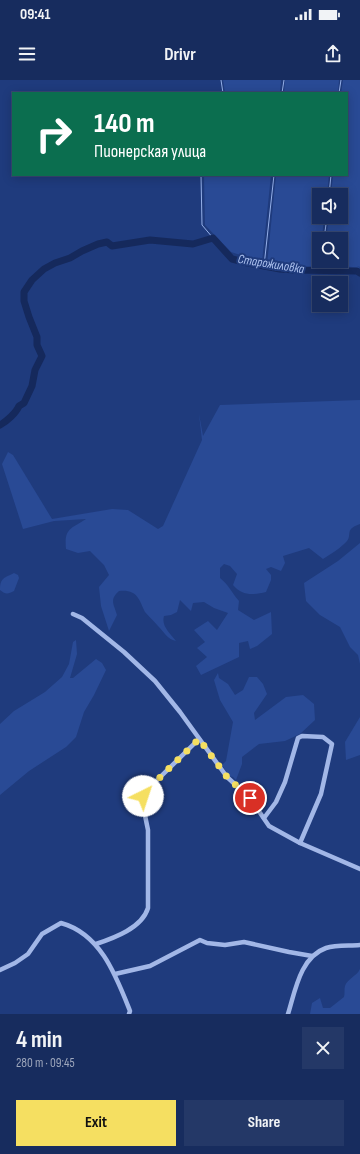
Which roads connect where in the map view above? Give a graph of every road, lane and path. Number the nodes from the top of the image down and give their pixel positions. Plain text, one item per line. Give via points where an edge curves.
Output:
1 (73, 614) dead end
2 (199, 739) junction
3 (264, 818) junction
4 (300, 843) junction
5 (360, 869) edge
6 (96, 944) junction
7 (360, 945) edge
8 (312, 956) junction
9 (0, 970) edge
10 (115, 974) junction
11 (129, 1014) edge
12 (288, 1014) edge

1 - 2 street via 100,632 155,681
2 - 3 street via 227,777 250,798
2 - 6 street via 143,796 148,836 147,913 132,927
3 - 4 street via 269,826
3 - 4 street via 276,802 285,782 298,738 323,737 332,744 330,755 321,794
4 - 5 street
6 - 9 street via 70,926 61,923 42,934 28,954
6 - 10 street
7 - 8 street via 325,948
8 - 10 street via 244,942 225,946 198,941 150,966
8 - 12 street via 302,972
10 - 11 street

